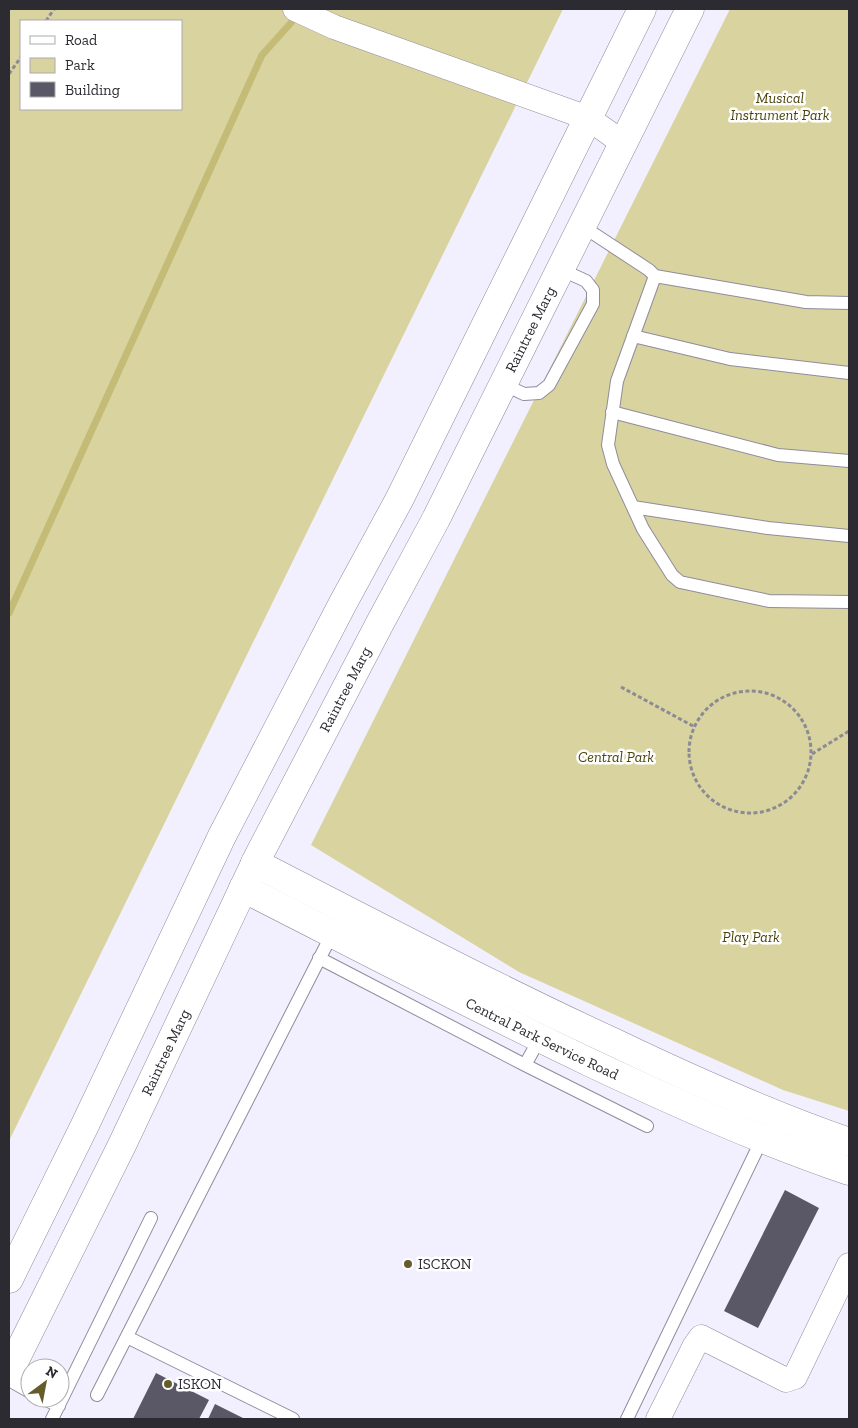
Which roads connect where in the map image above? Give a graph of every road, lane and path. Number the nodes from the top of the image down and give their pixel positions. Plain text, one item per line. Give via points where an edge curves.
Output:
1 (54, 9) edge
2 (295, 9) edge
3 (642, 9) edge
4 (690, 9) edge
5 (47, 20) edge
6 (20, 58) edge
7 (9, 74) edge
8 (588, 118) junction
9 (623, 143) junction
10 (582, 226) junction
11 (560, 269) junction
12 (655, 276) junction
13 (849, 303) edge
14 (633, 336) junction
15 (849, 373) edge
16 (503, 384) junction
17 (612, 412) junction
18 (849, 461) edge
19 (633, 507) junction
20 (849, 536) edge
21 (849, 602) edge
22 (622, 687) dead end
23 (693, 726) junction
24 (849, 732) edge
25 (812, 754) junction
26 (255, 863) junction
27 (243, 888) junction
28 (332, 934) junction
29 (319, 958) junction
30 (540, 1038) junction
31 (525, 1065) junction
32 (647, 1126) dead end
33 (762, 1139) junction
34 (849, 1142) edge
35 (849, 1171) edge
36 (151, 1218) dead end
37 (849, 1265) edge
38 (9, 1279) edge
39 (127, 1338) junction
40 (9, 1372) edge
41 (9, 1380) edge
42 (70, 1384) edge
43 (20, 1386) edge
44 (97, 1395) dead end
45 (292, 1419) edge
46 (627, 1419) edge
47 (658, 1419) edge

1 - 5 path
2 - 8 street via 334,27
3 - 8 main road
4 - 9 main road, Raintree Marg
6 - 7 path
8 - 9 street
8 - 38 main road via 399,500 222,836
9 - 10 main road, Raintree Marg
10 - 11 main road, Raintree Marg
10 - 12 lane
11 - 16 main road, Raintree Marg
11 - 16 lane via 586,281 593,290 593,304 549,385 539,393 524,394
12 - 13 lane via 806,302
12 - 14 lane
14 - 15 lane via 730,359
14 - 17 lane via 616,381
16 - 26 main road, Raintree Marg via 436,519
17 - 18 lane via 778,455
17 - 19 lane via 608,445
19 - 20 lane via 768,528
19 - 21 lane via 643,529 672,575 680,582 769,601
22 - 23 path
23 - 25 path via 707,706 728,694 752,690 775,695 795,709 808,730
23 - 25 path via 688,750 692,773 705,794 724,808 748,813 772,810 792,797 806,777
24 - 25 path
26 - 27 main road, Raintree Marg
26 - 34 main road, Central Park Service Road via 487,982 669,1069
27 - 28 main road, Central Park Service Road
27 - 40 main road, Raintree Marg via 122,1145
28 - 29 lane
28 - 30 main road, Central Park Service Road
29 - 31 lane
29 - 39 lane
30 - 31 lane
30 - 33 main road, Central Park Service Road
31 - 32 lane
33 - 35 main road, Central Park Service Road
33 - 46 lane
36 - 42 lane
37 - 47 street via 796,1377 786,1380 701,1338
39 - 44 lane
39 - 45 lane
41 - 43 lane

